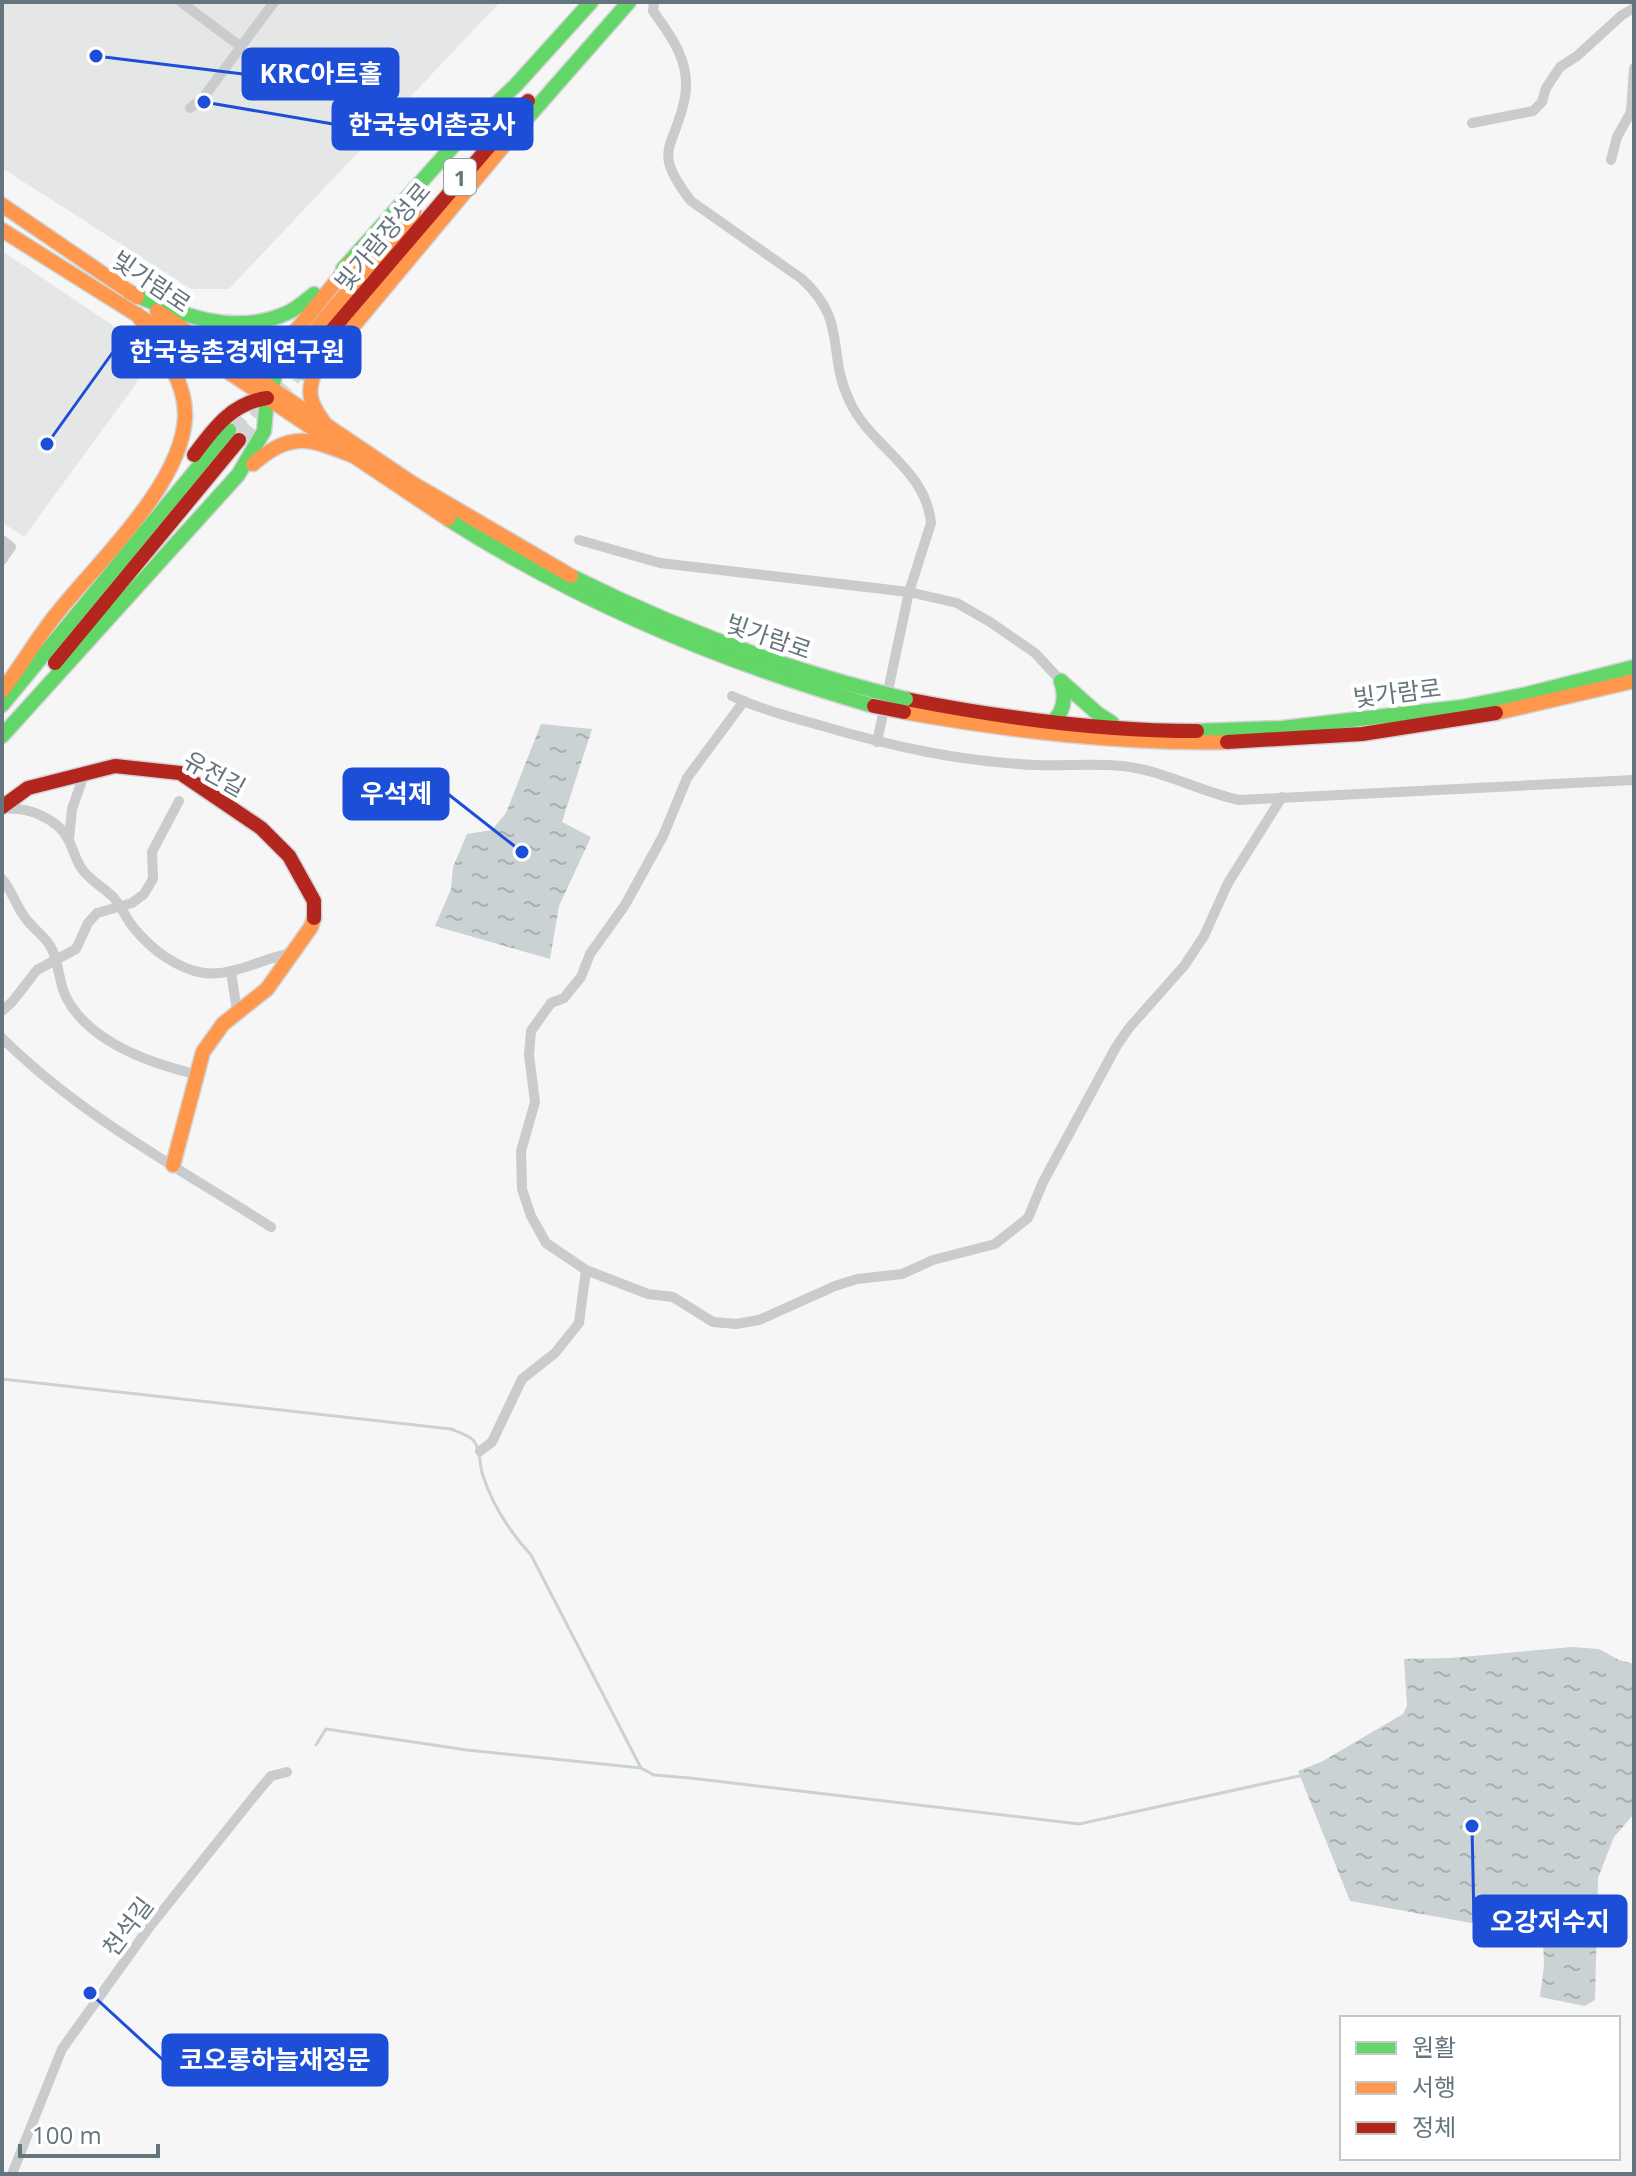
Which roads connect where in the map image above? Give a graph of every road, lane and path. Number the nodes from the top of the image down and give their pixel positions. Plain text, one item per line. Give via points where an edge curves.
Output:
1 (181, 2) edge
2 (274, 2) edge
3 (591, 2) edge
4 (601, 2) edge
5 (618, 2) edge
6 (629, 2) edge
7 (654, 2) edge
8 (1634, 8) edge
9 (240, 46) junction
10 (1634, 68) edge
11 (190, 108) dead end
12 (1472, 123) dead end
13 (1611, 160) dead end
14 (2, 205) edge
15 (2, 230) edge
16 (352, 262) junction
17 (129, 292) junction
18 (137, 314) junction
19 (280, 350) junction
20 (315, 372) junction
21 (270, 393) junction
22 (233, 409) junction
23 (325, 424) junction
24 (260, 441) junction
25 (354, 456) junction
26 (238, 475) junction
27 (135, 519) junction
28 (2, 540) edge
29 (579, 540) dead end
30 (2, 560) edge
31 (909, 592) junction
32 (1634, 667) edge
33 (1061, 681) junction
34 (1634, 681) edge
35 (2, 691) edge
36 (732, 696) dead end
37 (875, 699) junction
38 (744, 701) junction
39 (2, 705) edge
40 (905, 706) junction
41 (1051, 723) junction
42 (2, 726) edge
43 (1118, 726) junction
44 (2, 736) edge
45 (877, 742) junction
46 (84, 775) junction
47 (1634, 780) edge
48 (1282, 797) junction
49 (179, 801) dead end
50 (2, 808) edge
51 (69, 839) junction
52 (2, 879) edge
53 (121, 907) junction
54 (293, 953) junction
55 (54, 960) junction
56 (231, 972) junction
57 (2, 1011) edge
58 (237, 1011) junction
59 (2, 1038) edge
60 (195, 1074) junction
61 (173, 1165) junction
62 (271, 1227) dead end
63 (586, 1270) junction
64 (480, 1451) dead end
65 (287, 1772) dead end
66 (12, 2174) edge

1 - 9 street
2 - 9 street
3 - 16 main road via 463,135
4 - 5 main road, 빛가람장성로 / 1 via 464,155 304,354
6 - 20 main road
7 - 31 street via 653,11 680,51 685,79 685,97 667,150 671,171 691,201 802,279 824,303 848,401 921,490 931,523
8 - 12 street via 1560,67 1533,111
9 - 11 street
10 - 13 street via 1631,112
14 - 17 main road, 빛가람로
15 - 18 main road, 빛가람로
16 - 17 main road via 290,312 258,322 183,316
16 - 19 main road
17 - 21 main road, 빛가람로
18 - 21 main road, 빛가람로
18 - 27 main road via 178,377 185,418 176,458
19 - 20 main road via 293,370
19 - 21 main road
20 - 21 main road
20 - 23 main road via 307,392
21 - 22 main road
21 - 23 main road, 빛가람로
21 - 24 main road
21 - 25 main road, 빛가람로
22 - 24 main road via 251,418
22 - 27 main road via 174,482
23 - 37 main road, 빛가람로 via 479,524 571,576 747,653
24 - 26 main road
25 - 26 main road via 306,438 287,441 268,449
25 - 37 main road, 빛가람로 via 492,546 616,612 782,679
26 - 44 main road
27 - 35 main road via 56,614
28 - 30 street via 11,547
29 - 31 street via 660,563
31 - 33 street via 957,603 990,622 1035,653
31 - 45 street
32 - 43 main road, 빛가람로 via 1464,706 1297,727 1177,731
33 - 41 main road via 1063,706
33 - 43 main road via 1097,716
34 - 40 main road, 빛가람로 via 1484,716 1247,743 1032,735
36 - 38 street
37 - 40 main road, 빛가람로, bridge
38 - 45 street
38 - 63 street via 687,778 663,836 581,977 564,998 551,1003 531,1031 535,1102 521,1151 522,1189 546,1243
39 - 42 main road via 234,435
40 - 41 main road, 빛가람로
41 - 43 main road, 빛가람로
45 - 48 street via 952,758 1122,766 1172,776 1239,800
46 - 50 main road, 유전길 via 28,788
46 - 51 street
46 - 54 main road, 유전길 via 115,766 180,773 261,828 289,856 314,901 311,927
47 - 48 street
48 - 63 street via 1228,883 1204,936 1116,1047 1028,1218 1005,1238 902,1274 835,1286 759,1320 736,1324 713,1322 673,1297 648,1294
49 - 53 street via 152,852 151,884 137,900
50 - 51 street, 유전길 via 36,813
51 - 53 street, 유전길 via 80,868
52 - 55 street via 23,916 49,944
53 - 55 street via 97,913 76,949
53 - 56 street, 유전길 via 133,927 177,964 204,973
54 - 56 street, 유전길
54 - 58 main road, 유전길 via 267,989
55 - 57 street via 37,970
55 - 60 street via 67,1000 104,1036 146,1060
56 - 58 street
58 - 60 main road, 유전길 via 209,1042
59 - 61 street via 82,1108
60 - 61 main road, 유전길
61 - 62 street
63 - 64 street via 579,1323 555,1353 522,1379 492,1442
65 - 66 street, 천석길 via 271,1776 251,1800 148,1929 62,2049

